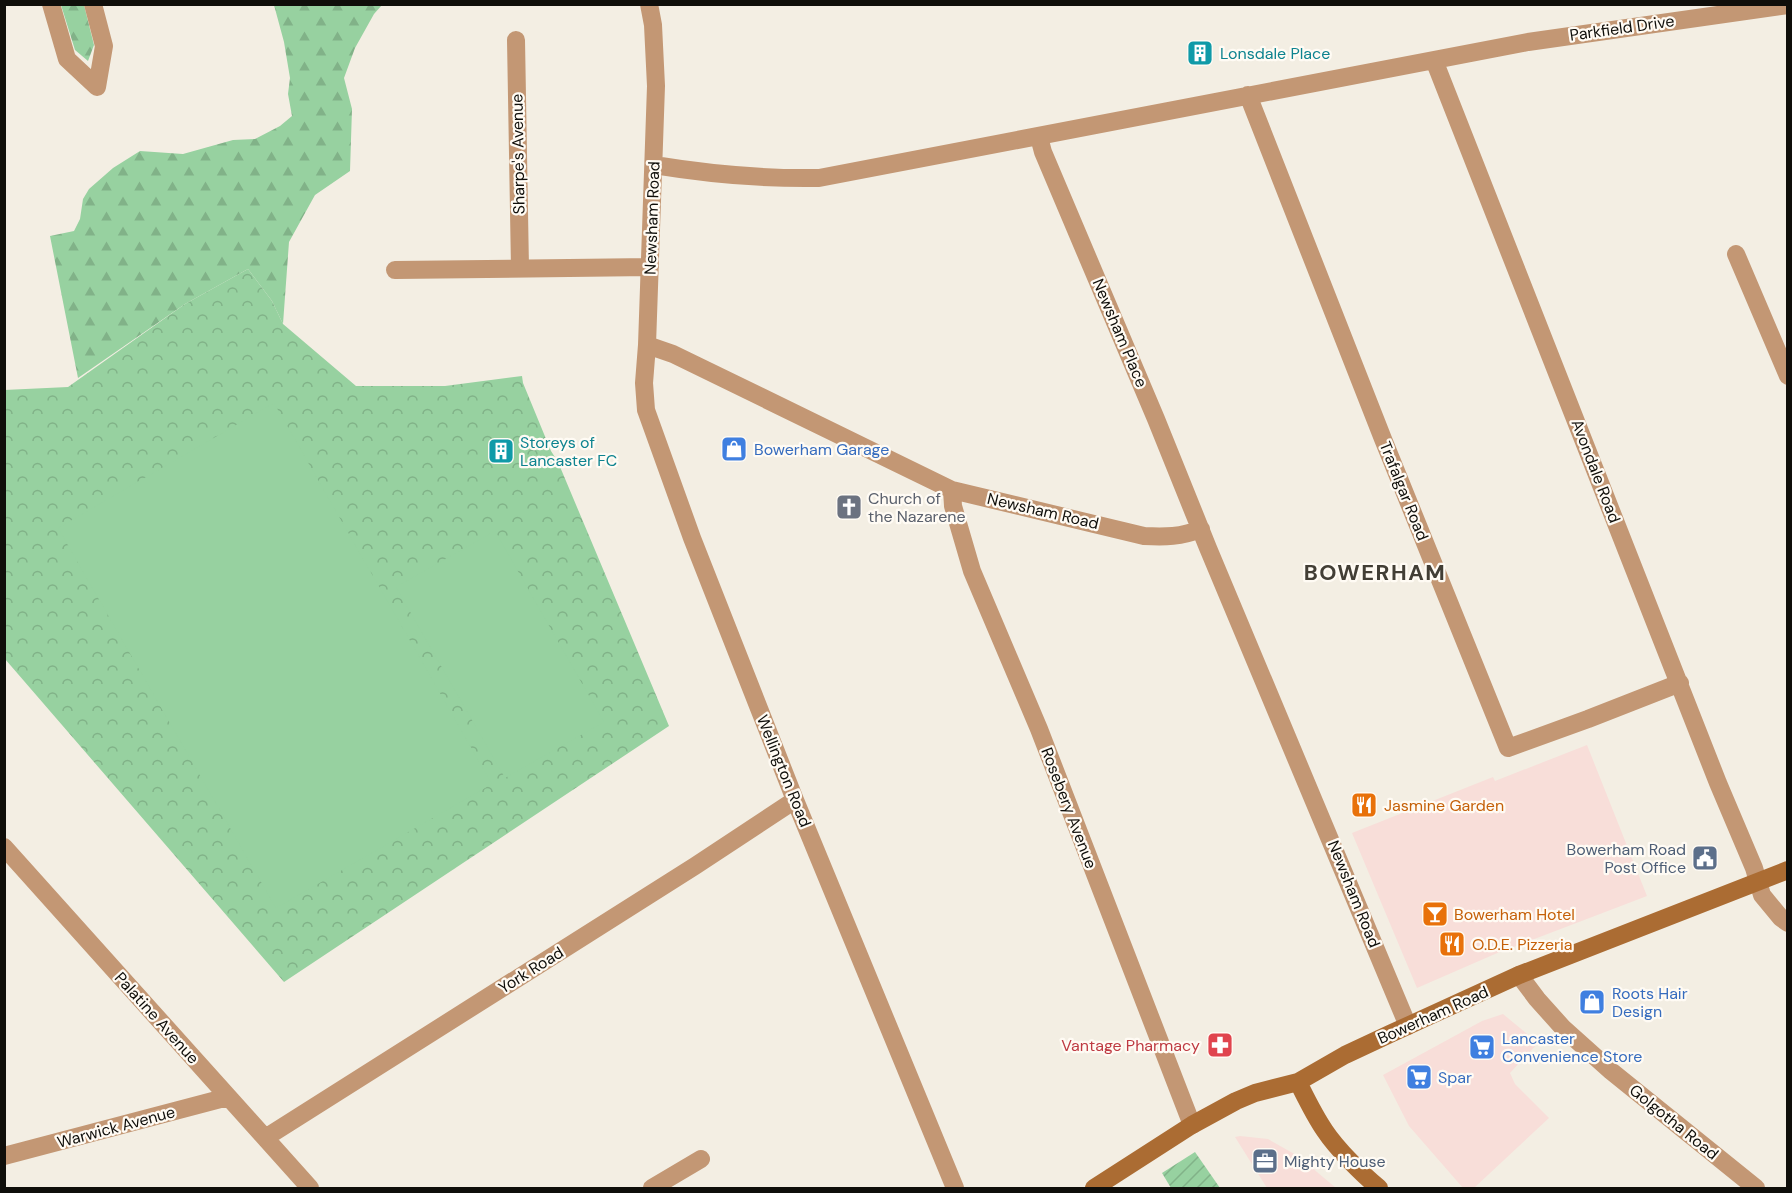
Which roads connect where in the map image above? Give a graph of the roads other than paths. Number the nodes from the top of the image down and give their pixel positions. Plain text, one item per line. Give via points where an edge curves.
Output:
1 (51, 4) edge
2 (93, 4) edge
3 (649, 4) edge
4 (1788, 5) edge
5 (516, 40) dead end
6 (1434, 60) junction
7 (1248, 95) junction
8 (1039, 137) junction
9 (654, 165) junction
10 (1736, 254) dead end
11 (650, 267) junction
12 (520, 268) junction
13 (394, 270) dead end
14 (647, 345) junction
15 (1788, 376) edge
16 (952, 490) junction
17 (1201, 529) junction
18 (1680, 683) junction
19 (795, 800) junction
20 (4, 847) edge
21 (1788, 870) edge
22 (1758, 882) junction
23 (1788, 923) edge
24 (1519, 975) junction
25 (1408, 1026) junction
26 (1298, 1082) junction
27 (228, 1097) junction
28 (1192, 1125) junction
29 (265, 1138) junction
30 (4, 1156) edge
31 (701, 1159) dead end
32 (310, 1188) edge
33 (652, 1188) edge
34 (955, 1188) edge
35 (1095, 1188) edge
36 (1379, 1188) edge
37 (1756, 1188) edge

1 - 2 street via 67,59 97,87 104,46
3 - 9 street, Newsham Road via 654,25 656,86
4 - 6 street, Parkfield Drive via 1528,42
5 - 12 street, Sharpe's Avenue
6 - 7 street
6 - 18 street, Avondale Road
7 - 8 street
7 - 18 street, Trafalgar Road via 1508,748
8 - 9 street via 819,178 767,178
8 - 17 street, Newsham Place
9 - 11 street, Newsham Road
10 - 15 street
11 - 12 street
11 - 14 street, Newsham Road
12 - 13 street
14 - 16 street, Newsham Road via 683,358
14 - 19 street, Wellington Road via 646,410
16 - 17 street, Newsham Road via 1144,536 1185,535
16 - 28 street, Rosebery Avenue via 972,571 1039,729
17 - 25 street, Newsham Road
18 - 22 street, Avondale Road
19 - 29 street, York Road
19 - 34 street, Wellington Road
20 - 27 street, Palatine Avenue
21 - 22 street, Bowerham Road
22 - 23 street, Avondale Road via 1762,895
22 - 24 street, Bowerham Road
24 - 25 street, Bowerham Road
24 - 37 street, Golgotha Road via 1563,1028
25 - 26 street, Bowerham Road
26 - 28 street, Bowerham Road via 1255,1093
26 - 36 street via 1326,1133
27 - 29 street, Palatine Avenue
27 - 30 street, Warwick Avenue
28 - 35 street, Bowerham Road
29 - 32 street, Palatine Avenue
31 - 33 street

